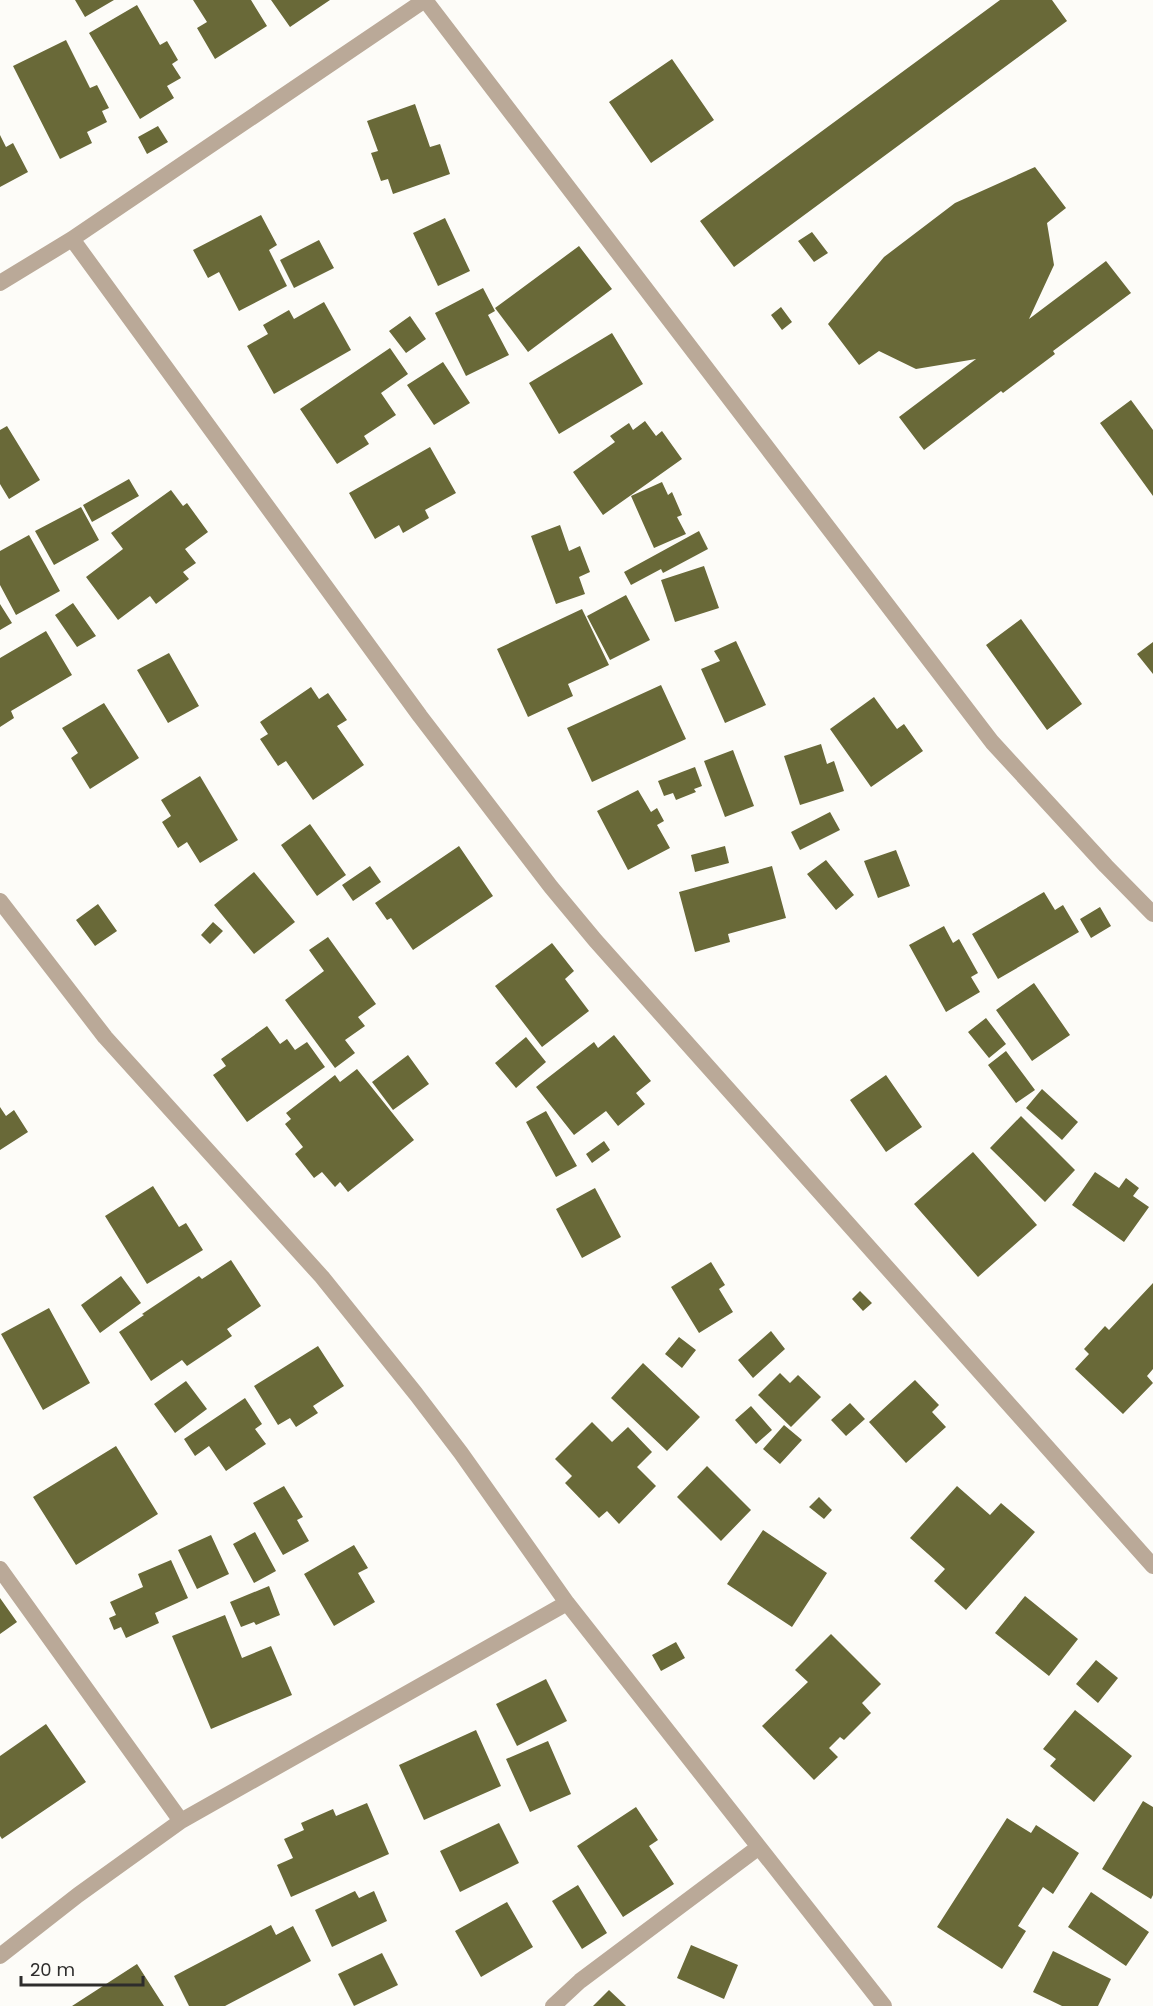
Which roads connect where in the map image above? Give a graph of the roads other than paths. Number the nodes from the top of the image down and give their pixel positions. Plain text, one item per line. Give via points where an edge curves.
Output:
1 (425, 0) edge
2 (72, 239) junction
3 (0, 284) edge
4 (0, 901) edge
5 (1153, 914) edge
6 (1153, 1566) edge
7 (0, 1569) edge
8 (567, 1603) junction
9 (181, 1821) junction
10 (759, 1847) junction
11 (0, 1956) edge
12 (553, 2006) edge
13 (884, 2006) edge

1 - 2 street
1 - 5 street via 992,742
2 - 3 street
2 - 6 street via 420,716 551,887
4 - 8 street via 105,1037 322,1277 461,1453
7 - 9 street
8 - 9 street
8 - 10 street
9 - 11 street
10 - 12 street via 580,1981
10 - 13 street

